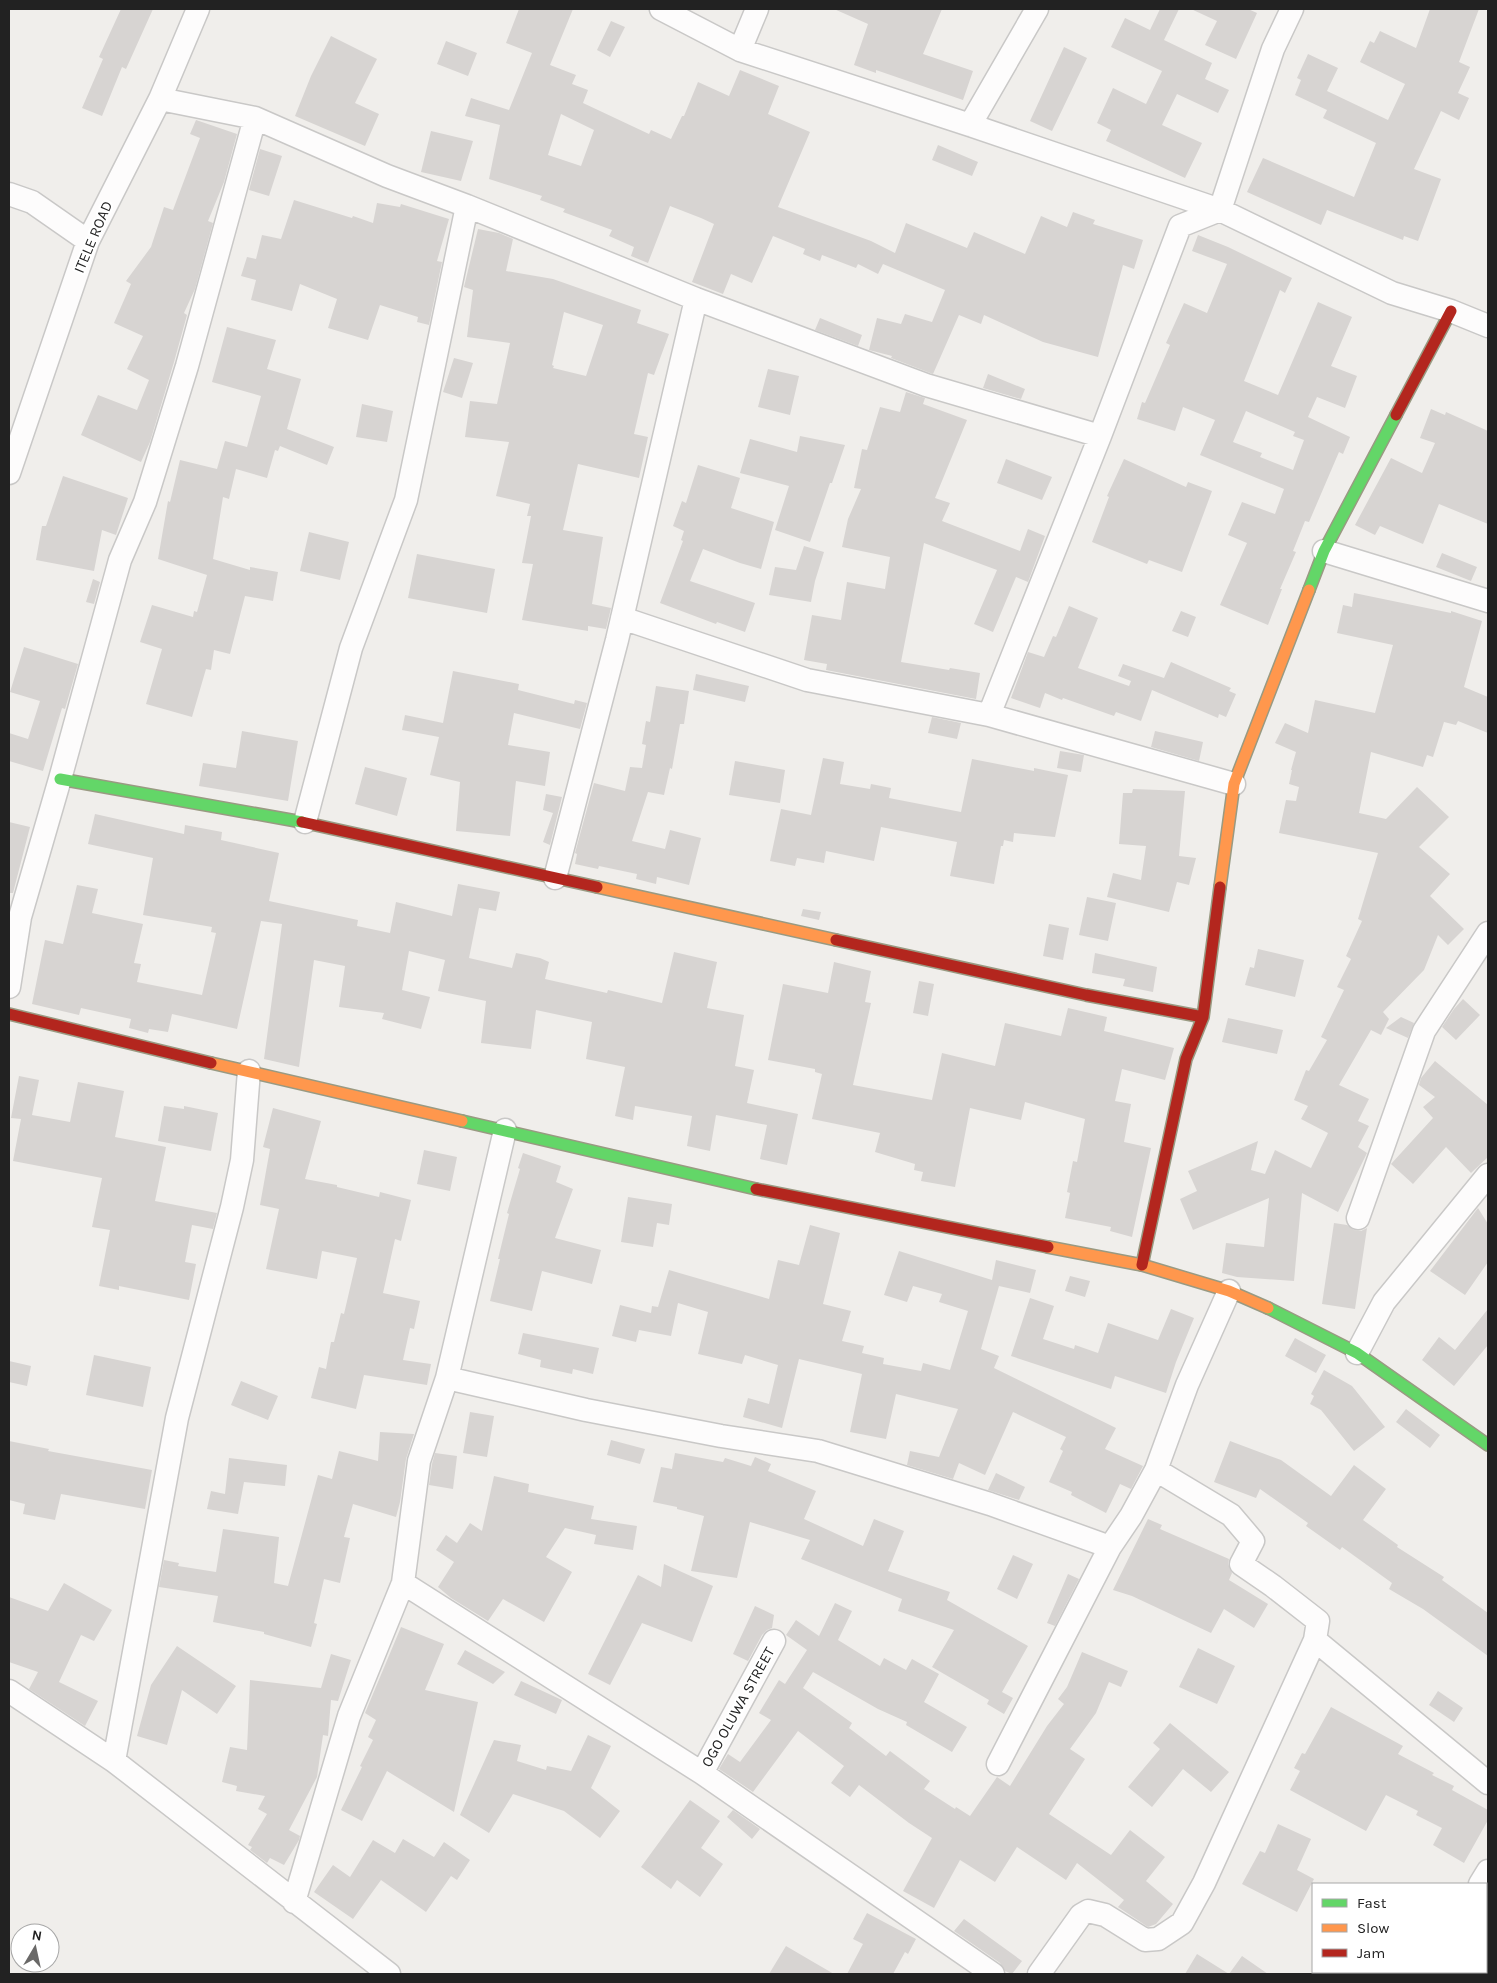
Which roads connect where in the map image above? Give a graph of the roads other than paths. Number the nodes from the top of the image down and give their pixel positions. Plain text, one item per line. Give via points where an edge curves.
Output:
1 (198, 9) edge
2 (661, 9) edge
3 (757, 9) edge
4 (1037, 9) edge
5 (1292, 9) edge
6 (740, 50) junction
7 (160, 99) junction
8 (256, 118) junction
9 (970, 125) junction
10 (9, 194) edge
11 (467, 206) junction
12 (1220, 210) junction
13 (88, 241) junction
14 (696, 299) junction
15 (1451, 311) junction
16 (1488, 326) edge
17 (1100, 436) junction
18 (9, 473) edge
19 (1324, 551) junction
20 (1488, 601) edge
21 (622, 618) junction
22 (989, 715) junction
23 (60, 779) junction
24 (1234, 784) junction
25 (305, 822) junction
26 (554, 878) junction
27 (1488, 933) edge
28 (9, 987) edge
29 (9, 1014) edge
30 (1203, 1017) junction
31 (249, 1071) junction
32 (505, 1130) junction
33 (1488, 1175) edge
34 (1358, 1218) dead end
35 (1142, 1265) junction
36 (1228, 1291) junction
37 (1357, 1353) junction
38 (447, 1378) junction
39 (1488, 1445) edge
40 (1156, 1470) junction
41 (1110, 1547) junction
42 (402, 1582) junction
43 (1315, 1640) junction
44 (774, 1641) dead end
45 (9, 1690) edge
46 (114, 1761) junction
47 (998, 1764) dead end
48 (702, 1773) junction
49 (1488, 1783) edge
50 (1488, 1871) edge
51 (1481, 1883) edge
52 (294, 1902) junction
53 (388, 1974) edge
54 (993, 1974) edge
55 (1039, 1974) edge

1 - 7 street, ITELE ROAD
2 - 6 street
3 - 6 street
4 - 9 street
5 - 12 street via 1273,50
6 - 9 street
7 - 8 street
7 - 13 street, ITELE ROAD
8 - 11 street via 387,176
8 - 23 street via 145,502 120,560
9 - 12 street
10 - 13 street via 32,202
11 - 14 street
11 - 25 street via 406,500 351,648
12 - 15 street via 1392,293
12 - 17 street via 1180,226
13 - 18 street, ITELE ROAD
14 - 17 street via 926,385
14 - 21 street
15 - 16 street
15 - 19 street
17 - 22 street
19 - 20 street
19 - 24 street
21 - 22 street via 806,680
21 - 26 street
22 - 24 street
23 - 25 street
23 - 28 street via 20,917
24 - 30 street
25 - 26 street
26 - 30 street via 1086,995
27 - 34 street via 1424,1031
29 - 31 street
30 - 35 street via 1186,1059
31 - 32 street
31 - 46 street via 242,1160 178,1418
32 - 35 street via 759,1190
32 - 38 street
33 - 37 street via 1384,1302
35 - 36 street
36 - 37 street via 1281,1313
36 - 40 street via 1187,1385
37 - 39 street
38 - 41 street via 586,1410 818,1451 990,1504
38 - 42 street via 419,1461
40 - 41 street via 1132,1516
40 - 43 street via 1231,1515 1253,1541 1242,1564 1318,1621
41 - 47 street
42 - 48 street
42 - 52 street via 349,1716
43 - 49 street
43 - 55 street via 1204,1884 1182,1923 1158,1939 1145,1940 1105,1915 1088,1910
44 - 48 street, OGO OLUWA STREET
45 - 46 street
46 - 52 street
48 - 54 street
50 - 51 street
52 - 53 street

